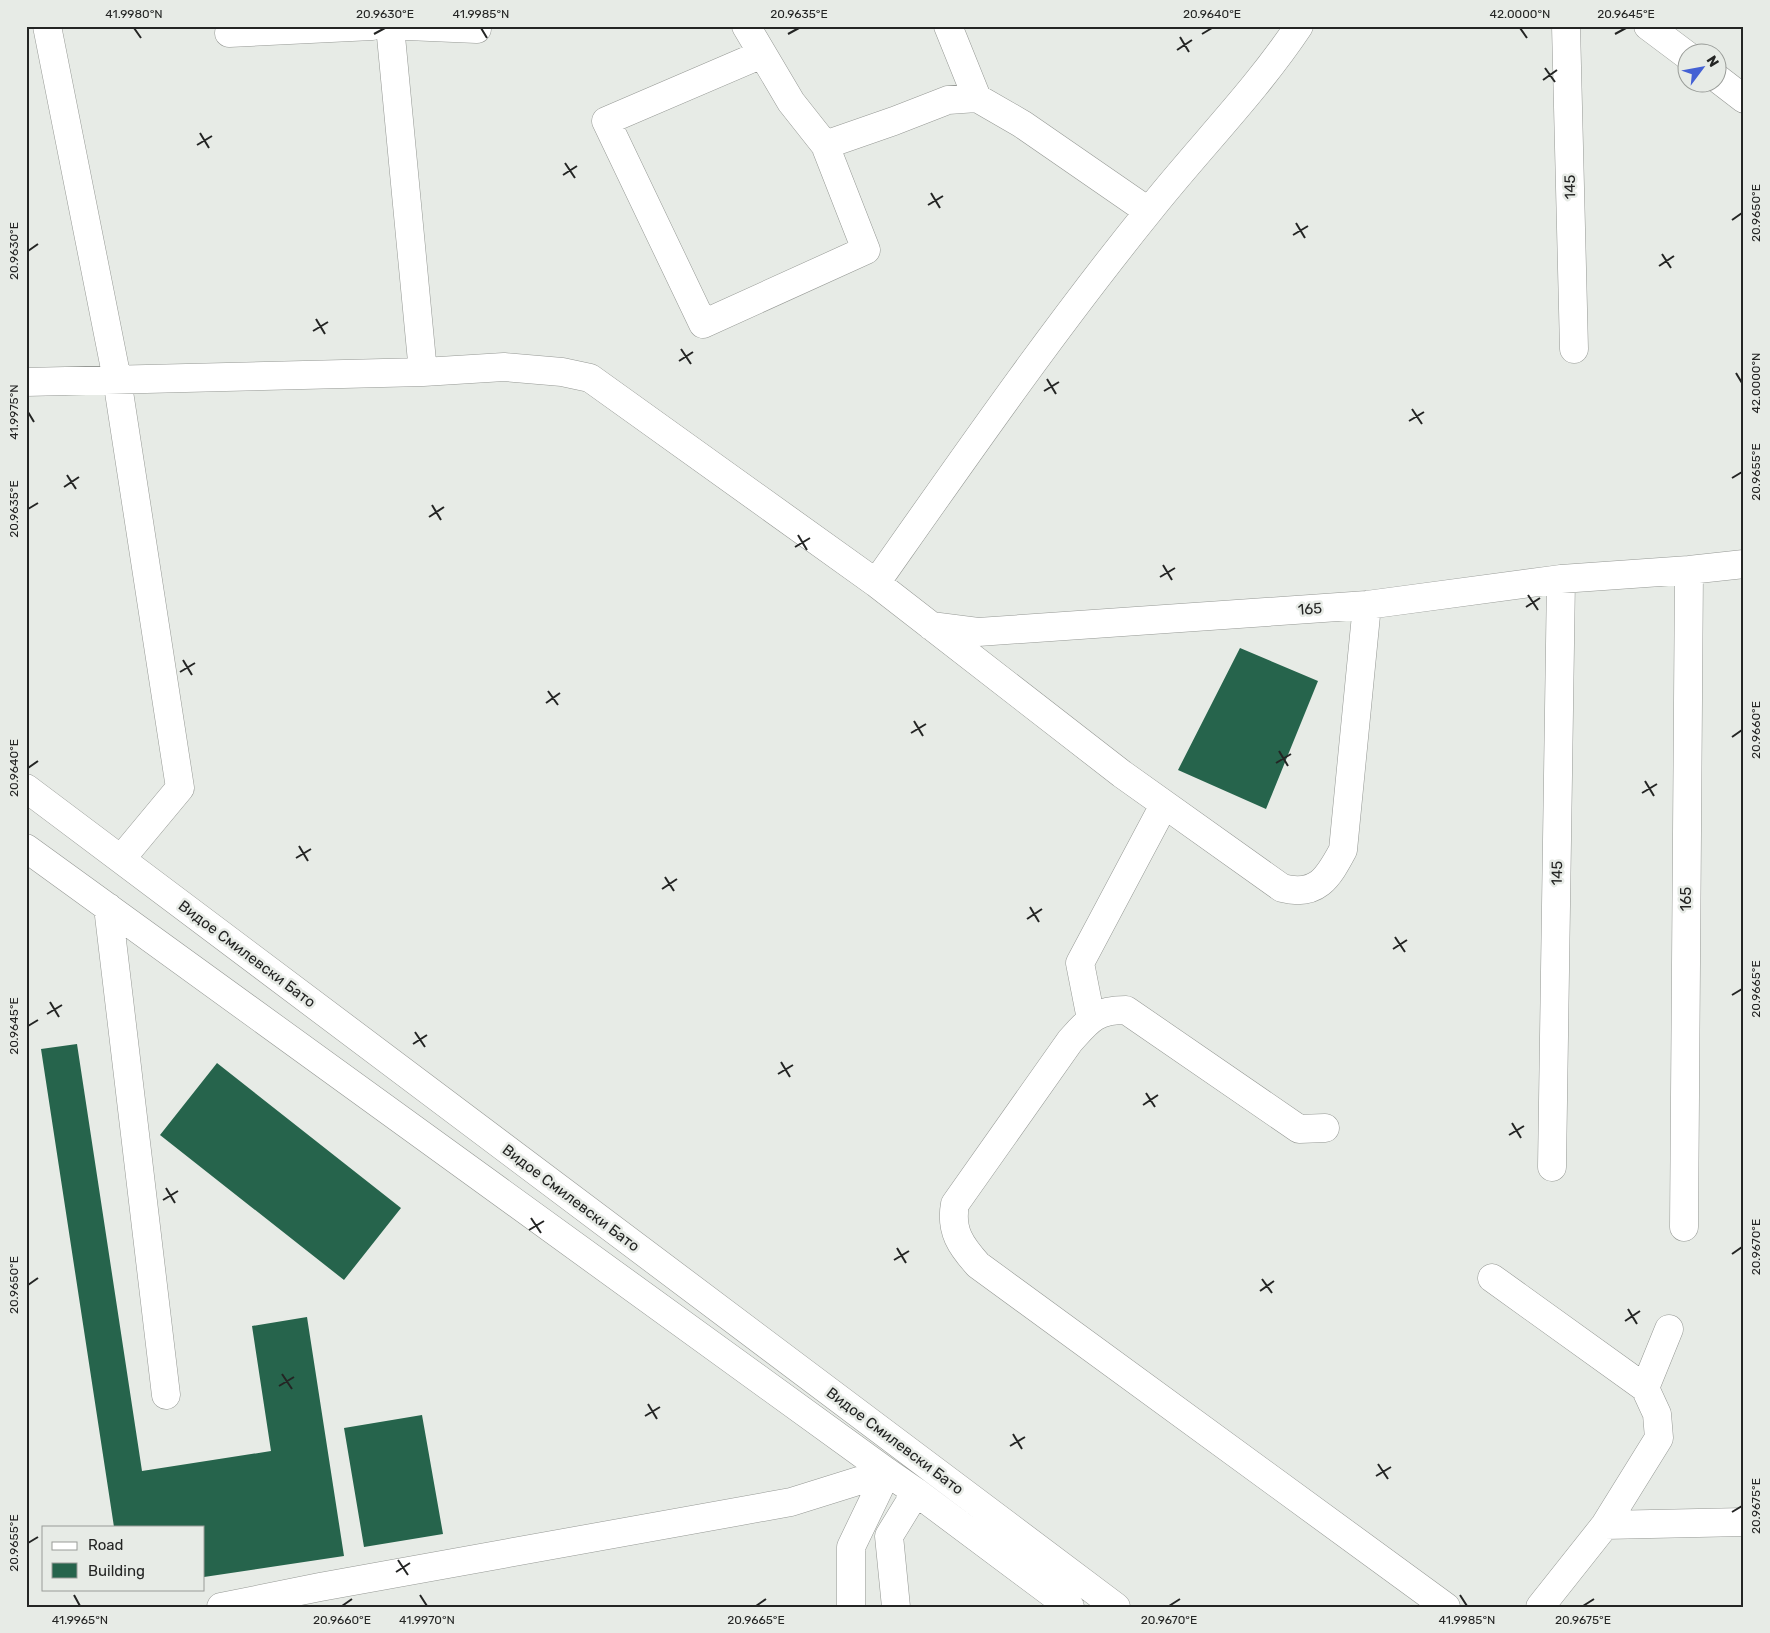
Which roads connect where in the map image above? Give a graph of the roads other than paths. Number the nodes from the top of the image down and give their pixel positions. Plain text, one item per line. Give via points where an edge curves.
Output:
1 (47, 26) edge
2 (372, 26) edge
3 (390, 26) edge
4 (407, 26) edge
5 (746, 26) edge
6 (948, 26) edge
7 (1299, 26) edge
8 (1566, 26) edge
9 (1649, 27) edge
10 (477, 30) dead end
11 (229, 33) dead end
12 (1678, 49) edge
13 (762, 54) junction
14 (1728, 87) edge
15 (977, 98) junction
16 (1744, 99) edge
17 (826, 145) junction
18 (1148, 211) junction
19 (1574, 349) dead end
20 (422, 372) junction
21 (116, 379) junction
22 (26, 382) edge
23 (1744, 564) edge
24 (1689, 570) junction
25 (1561, 579) junction
26 (876, 583) junction
27 (1367, 606) junction
28 (931, 626) junction
29 (26, 788) edge
30 (1164, 805) junction
31 (26, 848) edge
32 (121, 860) junction
33 (108, 907) junction
34 (1091, 1018) junction
35 (1326, 1128) dead end
36 (1552, 1167) dead end
37 (1684, 1227) dead end
38 (1492, 1278) dead end
39 (1669, 1329) dead end
40 (1645, 1388) junction
41 (166, 1395) dead end
42 (887, 1472) junction
43 (916, 1492) junction
44 (1744, 1522) edge
45 (1605, 1525) junction
46 (221, 1607) edge
47 (851, 1607) edge
48 (896, 1607) edge
49 (1070, 1607) edge
50 (1116, 1607) edge
51 (1446, 1607) edge
52 (1540, 1607) edge

1 - 21 street
2 - 11 street
3 - 20 street
4 - 10 street
5 - 13 street
6 - 15 street
7 - 18 street via 1277,59
8 - 19 street, 145
9 - 12 street
13 - 17 street via 791,102
13 - 17 street via 606,121 702,324 866,250
14 - 16 street
15 - 17 street via 948,100
15 - 18 street via 1022,124
18 - 26 street via 1016,385
20 - 21 street
20 - 26 street via 504,367 590,378
21 - 22 street
21 - 32 street via 180,788
23 - 24 street, 165
24 - 25 street, 165
24 - 37 street, 165
25 - 27 street, 165
25 - 36 street, 145
26 - 28 street
27 - 28 street, 165 via 978,632
27 - 30 street via 1343,850 1323,882 1307,890 1282,888
28 - 30 street
29 - 32 street, Видое Смилевски Бато
30 - 34 street via 1080,963
31 - 33 street, Видое Смилевски Бато
32 - 50 street, Видое Смилевски Бато
33 - 41 street
33 - 42 street, Видое Смилевски Бато
34 - 35 street via 1110,1010 1126,1010 1299,1129
34 - 51 street via 1070,1041 955,1204 952,1219 964,1249 978,1265
38 - 40 street
39 - 40 street
40 - 45 street via 1657,1414 1660,1438
42 - 43 street, Видое Смилевски Бато
42 - 46 street via 791,1502
42 - 47 street via 851,1547
43 - 48 street via 889,1536
43 - 49 street, Видое Смилевски Бато
44 - 45 street
45 - 52 street

